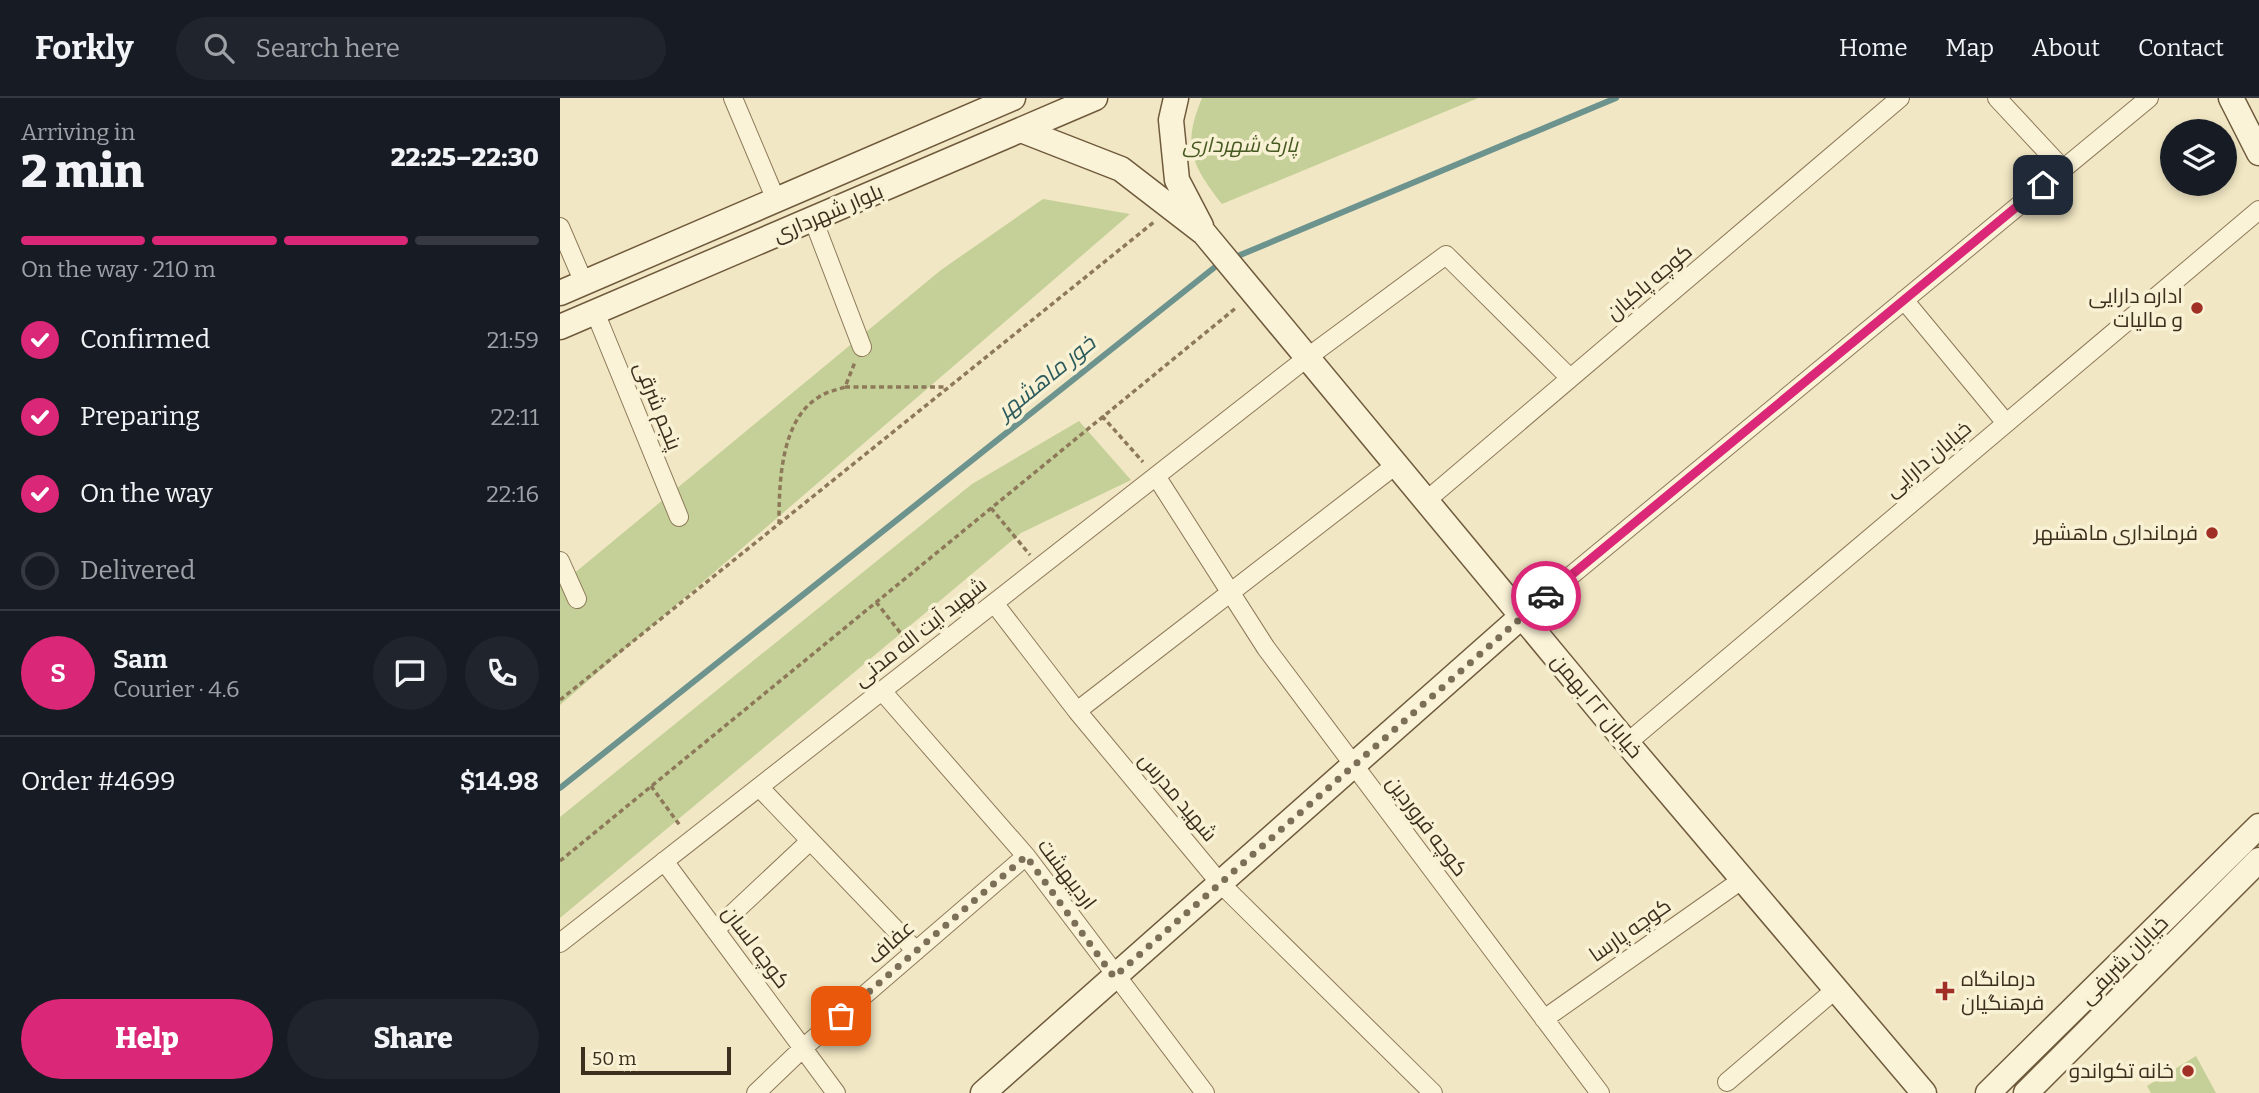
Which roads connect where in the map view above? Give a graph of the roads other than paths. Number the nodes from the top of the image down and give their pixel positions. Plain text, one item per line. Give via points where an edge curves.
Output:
1 (733, 98) edge
2 (1013, 98) edge
3 (1095, 98) edge
4 (1176, 98) edge
5 (1900, 98) edge
6 (1997, 98) edge
7 (2149, 98) edge
8 (2231, 98) edge
9 (1021, 130) junction
10 (2259, 153) edge
11 (2063, 169) junction
12 (776, 200) junction
13 (2259, 210) edge
14 (813, 219) junction
15 (560, 227) edge
16 (1204, 233) junction
17 (584, 283) junction
18 (560, 293) edge
19 (1904, 300) junction
20 (595, 312) junction
21 (560, 327) edge
22 (862, 347) road end
23 (1308, 357) junction
24 (1570, 378) junction
25 (2006, 423) junction
26 (1397, 464) junction
27 (1156, 476) junction
28 (1427, 500) junction
29 (679, 517) dead end
30 (560, 561) edge
31 (1229, 594) junction
32 (577, 599) dead end
33 (994, 603) junction
34 (1522, 616) junction
35 (882, 691) junction
36 (1077, 711) junction
37 (1627, 743) junction
38 (1352, 766) junction
39 (759, 787) junction
40 (2255, 839) edge
41 (810, 841) junction
42 (1026, 856) junction
43 (2259, 860) edge
44 (664, 861) junction
45 (1743, 879) junction
46 (1220, 883) junction
47 (715, 930) junction
48 (560, 943) edge
49 (916, 951) junction
50 (1114, 977) junction
51 (1836, 989) junction
52 (1544, 1019) junction
53 (803, 1048) junction
54 (1727, 1082) dead end
55 (1998, 1090) edge
56 (756, 1093) edge
57 (836, 1093) edge
58 (983, 1093) edge
59 (1205, 1093) edge
60 (1433, 1093) edge
61 (1600, 1093) edge
62 (1924, 1093) edge
63 (2026, 1093) edge

1 - 12 street
2 - 12 main road, بلوار شهرداری
3 - 9 main road, بلوار شهرداری
4 - 16 main road via 1171,120 1177,180
5 - 24 street, کوچه پاکبان
6 - 11 street
7 - 11 street
8 - 10 main road
9 - 14 main road, بلوار شهرداری
9 - 16 main road via 1121,169
11 - 19 street
12 - 17 main road, بلوار شهرداری
13 - 25 street, خیابان دارایی
14 - 20 main road, بلوار شهرداری
14 - 22 street
15 - 17 street
16 - 23 main road, خیابان ۲۲ بهمن
17 - 18 main road, بلوار شهرداری
19 - 25 street
19 - 34 street
20 - 21 main road, بلوار شهرداری
20 - 29 street, پنجم شرقی
23 - 24 street, شهید آیت اله مدنی via 1446,255
23 - 26 main road, خیابان ۲۲ بهمن
23 - 27 street, شهید آیت اله مدنی
24 - 28 street, کوچه پاکبان
25 - 37 street, خیابان دارایی
26 - 28 main road, خیابان ۲۲ بهمن
26 - 31 street
27 - 31 street, کوچه فروردین
27 - 33 street, شهید آیت اله مدنی
28 - 34 main road, خیابان ۲۲ بهمن
30 - 32 street
31 - 36 street
31 - 38 street, کوچه فروردین
33 - 35 street, شهید آیت اله مدنی
33 - 36 street, شهید مدرس
34 - 37 main road, خیابان ۲۲ بهمن
34 - 38 main road
35 - 39 street, شهید آیت اله مدنی
35 - 42 street, اردیبهشت
36 - 46 street, شهید مدرس
37 - 45 main road, خیابان ۲۲ بهمن
38 - 46 main road
38 - 52 street, کوچه فروردین
39 - 41 street
39 - 44 street, شهید آیت اله مدنی
40 - 55 main road, خیابان شریفی
41 - 47 street
41 - 49 street
42 - 49 street, عفاف
42 - 50 street, اردیبهشت
43 - 63 main road, خیابان شریفی
44 - 47 street, کوچه لسان
44 - 48 street, شهید آیت اله مدنی
45 - 51 main road, خیابان ۲۲ بهمن
45 - 52 street, کوچه پارسا
46 - 50 main road
46 - 60 street, شهید مدرس
47 - 53 street, کوچه لسان
49 - 53 street, عفاف
50 - 58 main road
50 - 59 street, اردیبهشت
51 - 54 street
51 - 62 main road, خیابان ۲۲ بهمن
52 - 61 street, کوچه فروردین
53 - 56 street, عفاف
53 - 57 street, کوچه لسان

